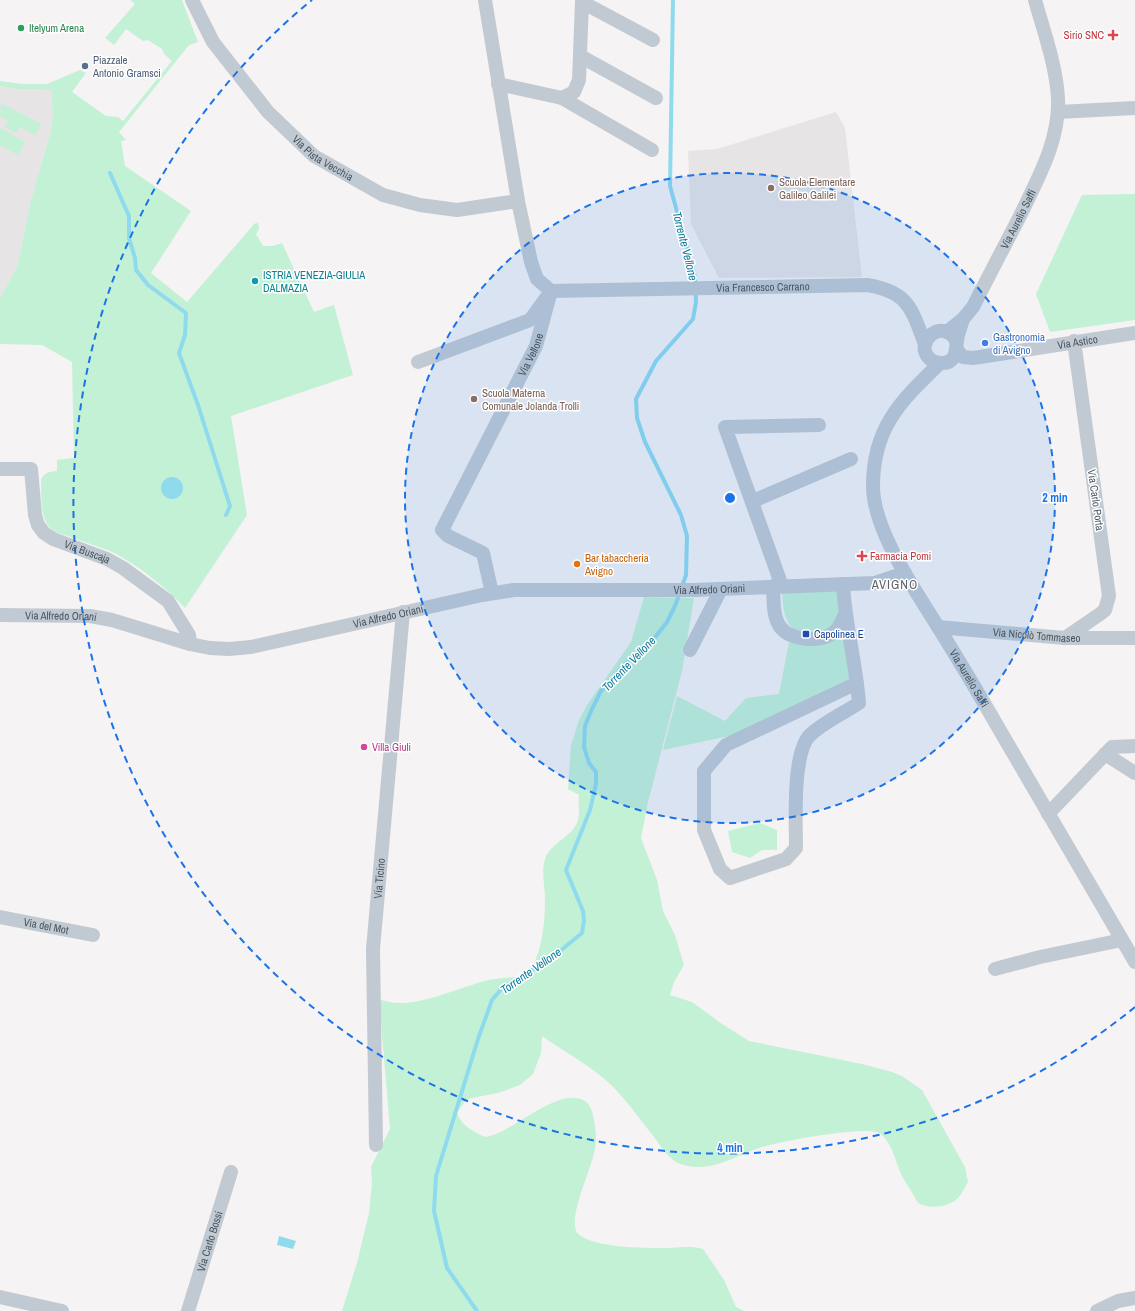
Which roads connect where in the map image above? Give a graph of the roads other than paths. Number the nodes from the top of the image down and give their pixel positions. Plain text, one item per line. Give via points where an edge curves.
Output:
1 (192, 0) edge
2 (485, 0) edge
3 (1035, 0) edge
4 (653, 40) dead end
5 (580, 56) junction
6 (498, 84) junction
7 (562, 98) junction
8 (656, 98) dead end
9 (1135, 108) edge
10 (1058, 112) junction
11 (652, 150) dead end
12 (518, 201) junction
13 (550, 291) junction
14 (914, 316) junction
15 (1135, 333) edge
16 (950, 339) junction
17 (1074, 341) junction
18 (926, 350) junction
19 (973, 358) junction
20 (418, 362) dead end
21 (943, 363) junction
22 (916, 386) junction
23 (819, 425) dead end
24 (851, 459) dead end
25 (0, 469) edge
26 (753, 501) junction
27 (905, 574) junction
28 (843, 584) junction
29 (777, 586) junction
30 (722, 589) junction
31 (492, 593) junction
32 (403, 612) junction
33 (0, 615) edge
34 (845, 616) junction
35 (938, 627) junction
36 (1065, 638) junction
37 (1135, 638) edge
38 (190, 644) junction
39 (690, 650) dead end
40 (857, 683) junction
41 (1135, 746) edge
42 (1105, 754) junction
43 (1135, 773) edge
44 (1048, 814) junction
45 (0, 917) edge
46 (93, 935) dead end
47 (1122, 940) junction
48 (1135, 962) edge
49 (996, 969) dead end
50 (376, 1145) dead end
51 (230, 1172) dead end
52 (0, 1297) edge
53 (1135, 1298) edge
54 (62, 1311) edge
55 (188, 1311) edge
56 (1097, 1311) edge

1 - 12 street, Via Pista Vecchia via 212,42 268,112 314,156 383,195 420,204 456,210
2 - 6 street
3 - 10 street, Via Aurelio Saffi via 1055,76
4 - 5 street via 582,2
5 - 7 street via 579,80 574,92
5 - 8 street
6 - 7 street
6 - 12 street
7 - 11 street
9 - 10 street
10 - 16 street, Via Aurelio Saffi via 1051,148 1036,183 973,307
12 - 13 street via 537,280
13 - 14 street, Via Francesco Carrano via 867,285 894,292 900,296
13 - 20 street via 530,320
13 - 31 street, Via Vellone via 536,346 442,530 448,536 484,553
14 - 16 street, Via Francesco Carrano
14 - 18 street, Via Francesco Carrano
15 - 17 street, Via Astico
16 - 18 street, Via Aurelio Saffi via 930,335
16 - 19 street via 963,357
16 - 21 street, Via Aurelio Saffi via 955,356
17 - 19 street, Via Astico
17 - 36 street, Via Carlo Porta via 1108,596 1105,610
18 - 21 street via 930,359
18 - 22 street, Via Aurelio Saffi
19 - 21 street, Via Astico via 956,364
21 - 22 street, Via Aurelio Saffi
22 - 27 street, Via Aurelio Saffi via 894,410 887,423 873,473 877,513
23 - 26 street via 725,427
24 - 26 street
25 - 38 street, Via Buscaja via 31,470 35,515 44,533 53,539 108,559 162,597 189,635
26 - 29 street
27 - 28 street, Via Alfredo Oriani via 875,583
27 - 35 street, Via Aurelio Saffi
28 - 29 street, Via Alfredo Oriani
28 - 34 street
29 - 30 street, Via Alfredo Oriani
29 - 34 street via 774,612 780,627 790,636 823,638 839,627
30 - 31 street, Via Alfredo Oriani via 514,590
30 - 39 street
31 - 32 street, Via Alfredo Oriani
32 - 38 street, Via Alfredo Oriani via 252,647 229,649
32 - 50 street, Via Ticino via 373,949
33 - 38 street, Via Alfredo Oriani via 90,616 112,620
34 - 40 street
35 - 36 street, Via Nicolò Tommaseo
35 - 44 street, Via Aurelio Saffi
36 - 37 street, Via Nicolò Tommaseo
40 - 40 street via 726,744 704,771 704,830 720,869 730,878 786,859 796,848 796,799 801,750 810,735 859,703
41 - 42 street via 1114,746
42 - 43 street
42 - 44 street
44 - 47 street, Via Aurelio Saffi
45 - 46 street, Via del Mot
47 - 48 street, Via Aurelio Saffi
47 - 49 street
51 - 55 street, Via Carlo Bossi
52 - 54 street
53 - 56 street via 1118,1301

